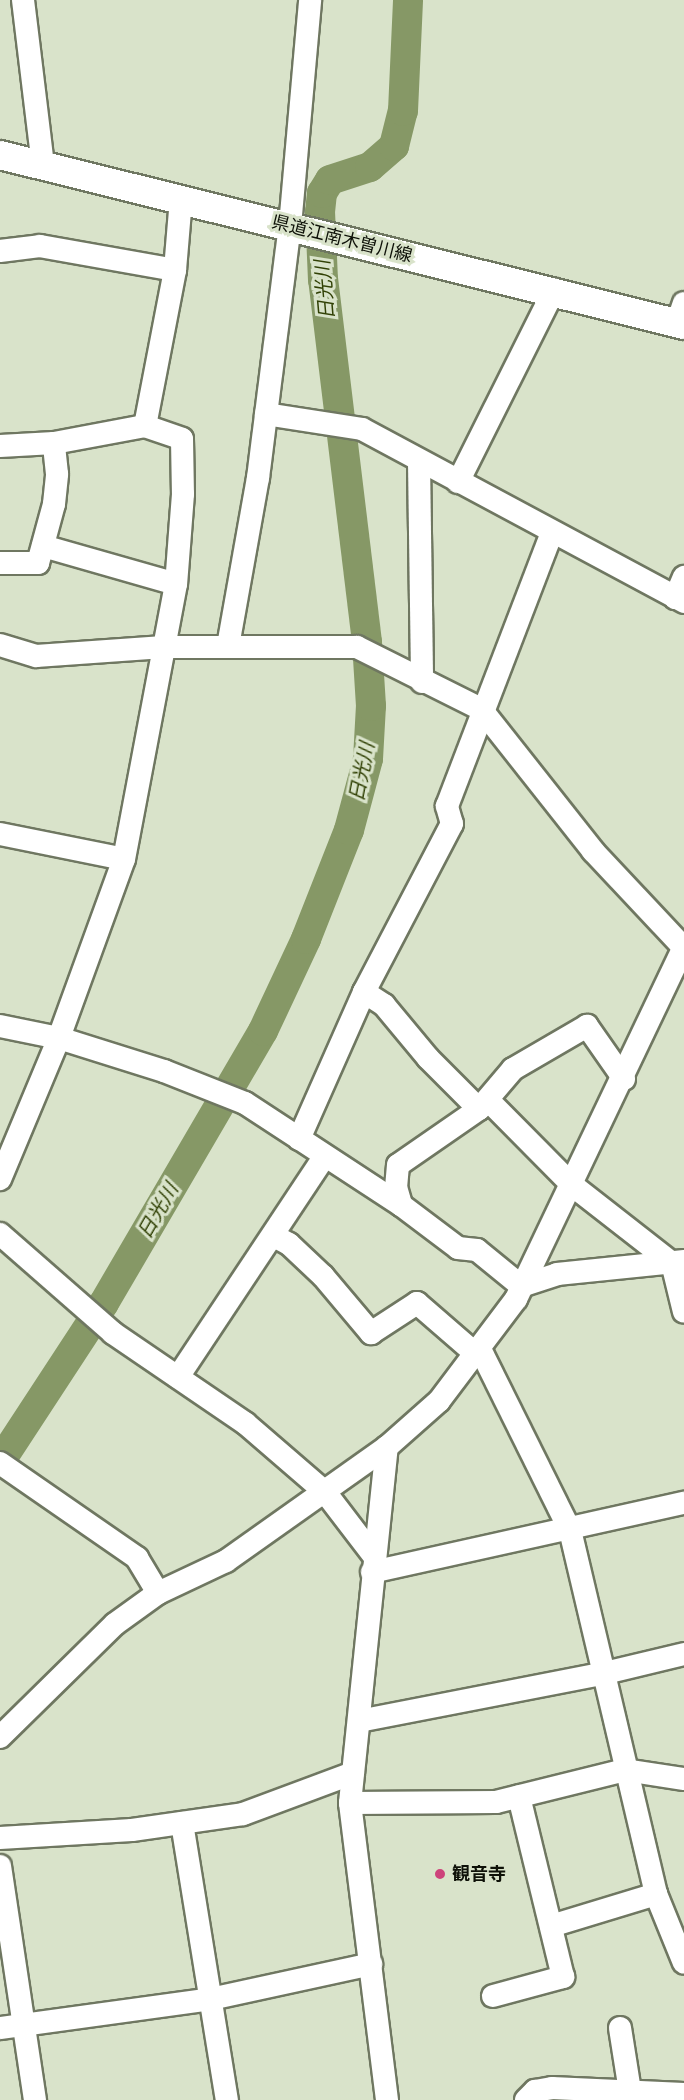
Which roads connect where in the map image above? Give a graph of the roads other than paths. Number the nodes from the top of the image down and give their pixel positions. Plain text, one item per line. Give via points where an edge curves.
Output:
1 (23, 0) edge
2 (310, 0) edge
3 (0, 154) edge
4 (43, 165) junction
5 (181, 199) junction
6 (309, 231) junction
7 (0, 251) edge
8 (175, 270) junction
9 (554, 290) junction
10 (682, 317) edge
11 (266, 414) junction
12 (145, 426) junction
13 (54, 443) junction
14 (0, 446) edge
15 (420, 461) junction
16 (458, 482) junction
17 (552, 533) junction
18 (43, 546) junction
19 (0, 563) edge
20 (684, 577) edge
21 (176, 584) junction
22 (680, 600) edge
23 (0, 645) edge
24 (228, 646) junction
25 (164, 647) junction
26 (422, 682) junction
27 (482, 709) junction
28 (0, 834) edge
29 (124, 859) junction
30 (684, 947) edge
31 (364, 992) junction
32 (0, 1026) edge
33 (59, 1038) junction
34 (624, 1079) junction
35 (484, 1104) junction
36 (299, 1138) junction
37 (325, 1156) junction
38 (0, 1179) edge
39 (572, 1185) junction
40 (401, 1205) junction
41 (0, 1234) edge
42 (274, 1236) junction
43 (678, 1262) edge
44 (520, 1286) junction
45 (684, 1312) edge
46 (479, 1353) junction
47 (178, 1377) junction
48 (387, 1447) junction
49 (0, 1463) edge
50 (324, 1492) junction
51 (684, 1503) edge
52 (570, 1530) junction
53 (373, 1564) junction
54 (158, 1593) junction
55 (684, 1654) edge
56 (605, 1673) junction
57 (359, 1721) junction
58 (0, 1737) edge
59 (625, 1770) junction
60 (353, 1773) junction
61 (684, 1779) edge
62 (519, 1796) junction
63 (350, 1803) junction
64 (182, 1823) junction
65 (0, 1838) edge
66 (0, 1866) edge
67 (656, 1894) junction
68 (551, 1926) junction
69 (684, 1963) edge
70 (371, 1964) junction
71 (493, 1996) dead end
72 (211, 1999) junction
73 (23, 2025) junction
74 (0, 2028) edge
75 (620, 2028) dead end
76 (630, 2091) junction
77 (684, 2094) edge
78 (35, 2100) edge
79 (227, 2100) edge
80 (387, 2100) edge
81 (526, 2100) edge

1 - 4 street
2 - 6 street
3 - 4 main road, 県道江南木曽川線
4 - 5 main road, 県道江南木曽川線
5 - 6 main road, 県道江南木曽川線
5 - 8 street
6 - 9 main road, 県道江南木曽川線
6 - 11 street
7 - 8 street via 40,246
8 - 12 street
9 - 10 main road, 県道江南木曽川線
9 - 16 street
11 - 15 street via 362,429
11 - 24 street
12 - 13 street
12 - 21 street via 182,439 183,494
13 - 14 street
13 - 18 street via 54,504
15 - 16 street
15 - 26 street
16 - 17 street
17 - 22 street
17 - 27 street
18 - 19 street via 38,563
18 - 21 street
20 - 22 street
21 - 25 street
23 - 25 street via 36,656
24 - 25 street
24 - 26 street via 357,647
25 - 29 street
26 - 27 street
27 - 30 street via 593,851
27 - 31 street via 447,806 452,824
28 - 29 street
29 - 33 street
30 - 34 street
31 - 35 street via 384,1005 428,1058
31 - 36 street
32 - 33 street
33 - 36 street via 164,1071 246,1104
33 - 38 street
34 - 35 street via 587,1026 513,1069
34 - 39 street
35 - 39 street
35 - 40 street via 398,1165 396,1187
36 - 37 street
37 - 40 street
37 - 42 street
39 - 43 street
39 - 44 street
40 - 44 street via 458,1248 477,1250
41 - 47 street via 113,1333
42 - 46 street via 289,1244 323,1276 371,1333 417,1304
42 - 47 street
43 - 44 street via 557,1274
43 - 45 street
44 - 46 street via 516,1299
46 - 48 street via 439,1401
46 - 52 street
47 - 50 street via 245,1423
48 - 50 street
48 - 53 street
49 - 54 street via 137,1558
50 - 53 street
50 - 54 street via 226,1561
51 - 52 street
52 - 53 street
52 - 56 street
53 - 57 street
54 - 58 street via 115,1624
55 - 56 street
56 - 57 street
56 - 59 street
57 - 60 street
59 - 61 street
59 - 62 street
59 - 67 street
60 - 63 street
60 - 64 street via 270,1807
62 - 63 street via 496,1802
62 - 68 street
63 - 70 street
64 - 65 street
64 - 72 street
66 - 73 street
67 - 68 street
67 - 69 street
68 - 71 street via 563,1977
70 - 72 street
70 - 80 street
72 - 73 street
72 - 79 street
73 - 74 street
73 - 78 street
75 - 76 street
76 - 77 street
76 - 81 street via 552,2088 535,2091

